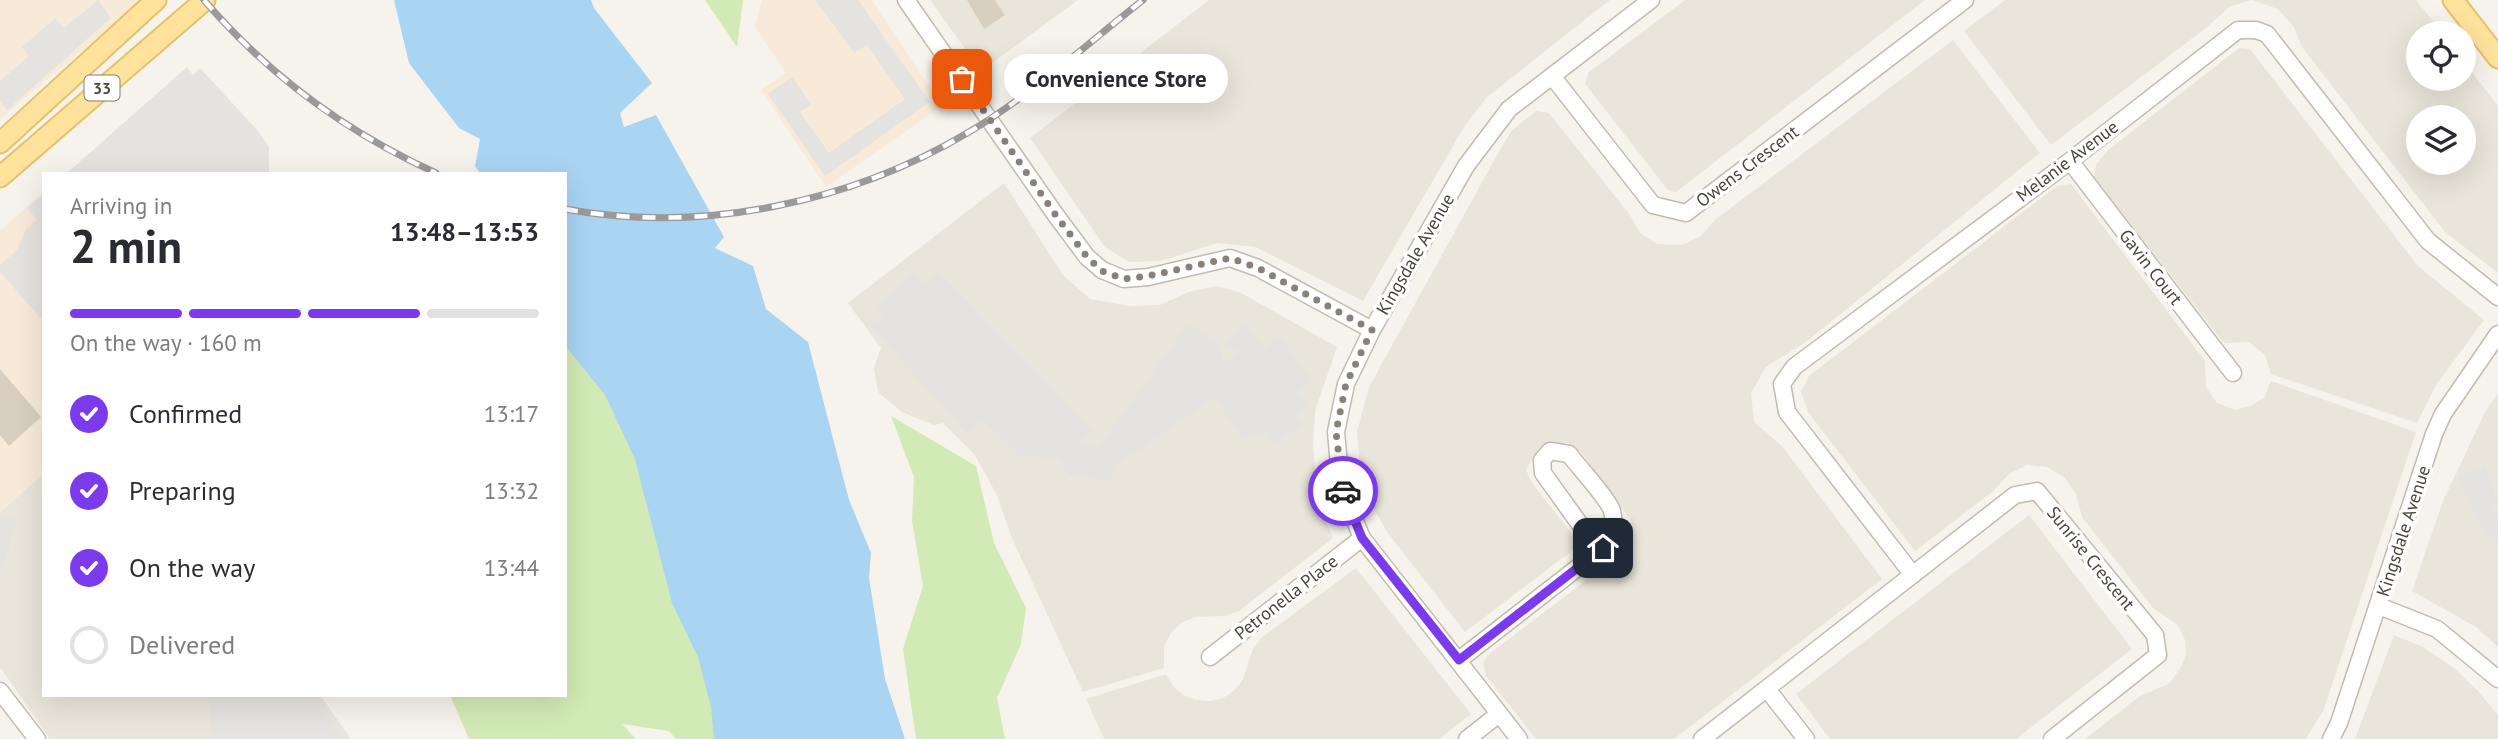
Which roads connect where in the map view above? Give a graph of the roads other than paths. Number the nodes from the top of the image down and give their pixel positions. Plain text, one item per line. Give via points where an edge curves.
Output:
1 (156, 0) edge
2 (205, 0) edge
3 (906, 0) edge
4 (1651, 0) edge
5 (1965, 0) edge
6 (2453, 0) edge
7 (2498, 58) edge
8 (1552, 76) junction
9 (4, 139) edge
10 (25, 154) junction
11 (2070, 161) junction
12 (0, 177) edge
13 (2498, 297) edge
14 (1372, 330) junction
15 (2498, 334) edge
16 (2233, 373) dead end
17 (1362, 538) junction
18 (1599, 551) junction
19 (1913, 575) junction
20 (2379, 606) junction
21 (1210, 657) dead end
22 (1459, 660) junction
23 (2498, 679) edge
24 (1768, 689) junction
25 (0, 691) edge
26 (1499, 714) junction
27 (37, 739) edge
28 (1467, 739) edge
29 (1519, 739) edge
30 (1702, 739) edge
31 (1806, 739) edge
32 (2052, 739) edge
33 (2331, 739) edge

1 - 9 main road, 33
2 - 10 main road, 33
3 - 14 street via 1055,214 1102,271 1124,279 1230,258 1258,268
4 - 8 street, Kingsdale Avenue
5 - 8 street, Owens Crescent via 1686,213 1653,205
6 - 7 main road
8 - 14 street, Kingsdale Avenue via 1509,109 1466,166
9 - 10 main road
10 - 12 main road, 33
11 - 13 street, Melanie Avenue via 2238,30 2256,30 2267,34 2428,242
11 - 16 street, Gavin Court
11 - 19 street, Melanie Avenue via 1794,367 1782,384 1787,412
14 - 17 street, Kingsdale Avenue via 1346,384 1336,432 1341,487
15 - 20 street, Kingsdale Avenue via 2434,434
17 - 21 street, Petronella Place
17 - 22 street, Kingsdale Avenue
18 - 18 street via 1612,536 1612,510 1569,454 1550,451 1542,460 1542,473
18 - 22 street
19 - 24 street, Sunrise Crescent
19 - 32 street, Sunrise Crescent via 2015,495 2037,491 2155,635 2158,655
20 - 23 street via 2438,629
20 - 33 street, Kingsdale Avenue
22 - 26 street, Kingsdale Avenue
24 - 30 street, Sunrise Crescent
24 - 31 street
25 - 27 street
26 - 28 street
26 - 29 street, Kingsdale Avenue

